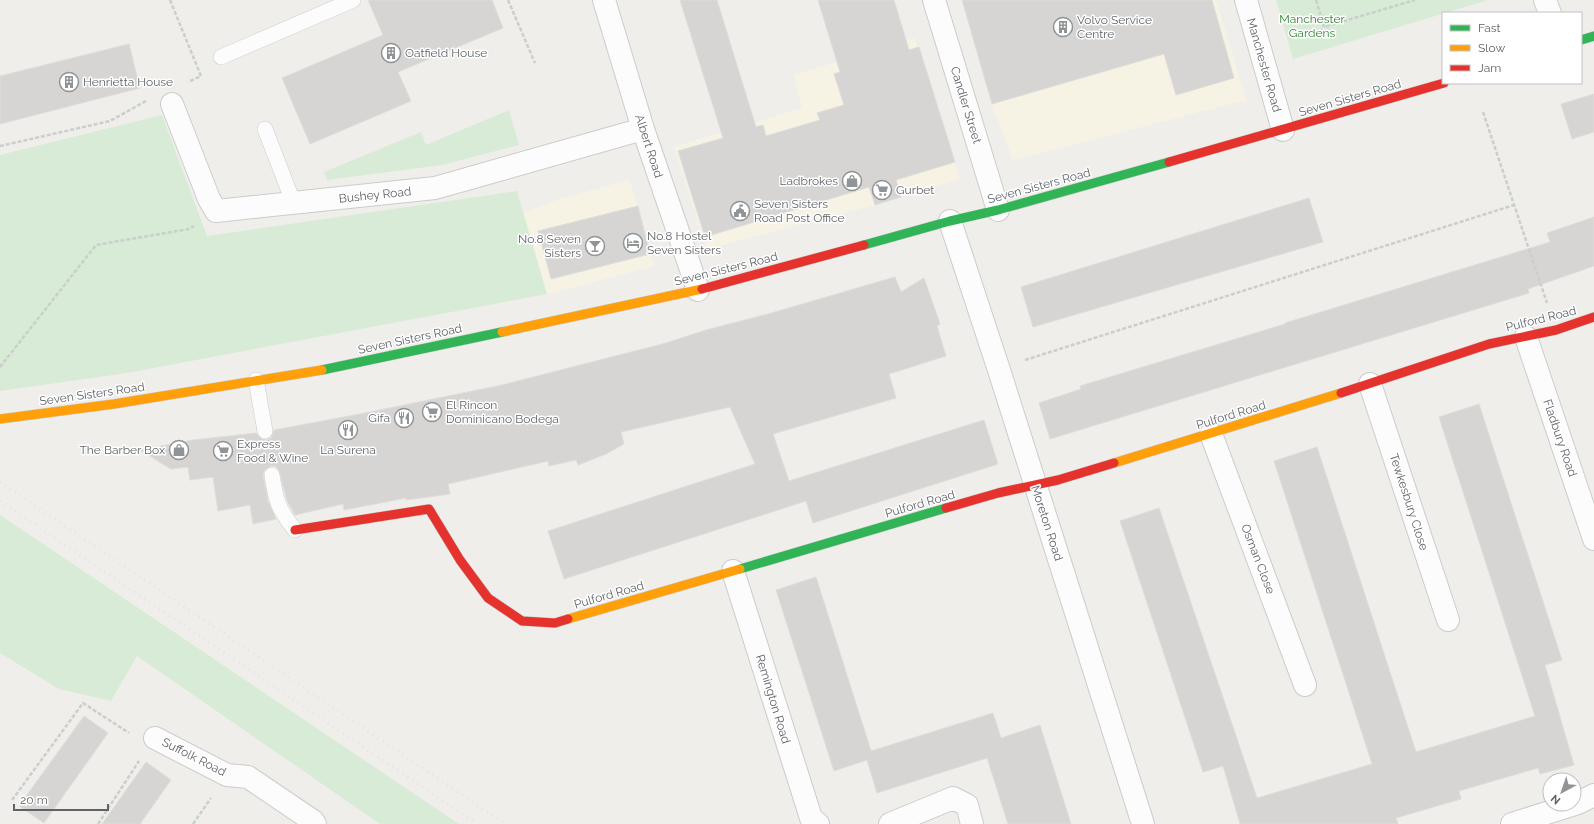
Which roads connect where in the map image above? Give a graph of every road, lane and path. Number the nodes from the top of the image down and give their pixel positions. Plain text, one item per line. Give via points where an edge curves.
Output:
1 (170, 0) edge
2 (353, 0) edge
3 (508, 0) edge
4 (604, 0) edge
5 (934, 0) edge
6 (1246, 0) edge
7 (1316, 0) edge
8 (1415, 0) edge
9 (1545, 0) edge
10 (1550, 12) edge
11 (1594, 36) edge
12 (1582, 40) edge
13 (221, 57) dead end
14 (535, 63) dead end
15 (187, 82) dead end
16 (1442, 84) edge
17 (149, 100) dead end
18 (172, 104) dead end
19 (1483, 112) dead end
20 (265, 129) dead end
21 (643, 129) junction
22 (1283, 130) junction
23 (0, 146) edge
24 (294, 204) junction
25 (1514, 205) junction
26 (998, 210) junction
27 (216, 211) junction
28 (950, 221) junction
29 (698, 290) junction
30 (1548, 305) dead end
31 (1594, 317) edge
32 (1526, 337) junction
33 (1023, 360) dead end
34 (0, 367) edge
35 (256, 380) junction
36 (1370, 384) junction
37 (0, 419) edge
38 (265, 432) dead end
39 (1211, 434) junction
40 (272, 475) dead end
41 (1034, 485) junction
42 (295, 530) joint
43 (1593, 534) edge
44 (733, 571) junction
45 (1448, 620) dead end
46 (1305, 685) dead end
47 (152, 742) junction
48 (1594, 795) edge
49 (12, 800) dead end
50 (98, 824) edge
51 (315, 824) edge
52 (818, 824) edge
53 (890, 824) edge
54 (972, 824) edge
55 (1143, 824) edge
56 (1512, 824) edge

1 - 15 path via 201,76
2 - 13 lane
3 - 14 path
4 - 21 street, Albert Road
5 - 26 street, Candler Street
6 - 22 street, Manchester Road
7 - 8 path via 1324,26
9 - 10 street
11 - 12 main road
16 - 22 main road, Seven Sisters Road
17 - 23 path via 110,121
18 - 27 street
19 - 25 path
20 - 24 lane
21 - 24 street, Bushey Road via 435,188
21 - 29 street, Albert Road
22 - 26 main road, Seven Sisters Road
24 - 27 street, Bushey Road
25 - 30 path
25 - 33 path
26 - 28 main road, Seven Sisters Road
27 - 34 path via 190,229 96,245
28 - 29 main road, Seven Sisters Road
28 - 41 street, Moreton Road
29 - 35 main road, Seven Sisters Road via 343,366
31 - 32 main road, Pulford Road
32 - 36 main road, Pulford Road via 1489,344
32 - 43 street, Fladbury Road
35 - 37 main road, Seven Sisters Road via 114,404
35 - 38 lane
36 - 39 main road, Pulford Road
36 - 45 street, Tewkesbury Close
39 - 41 main road, Pulford Road
39 - 46 street, Osman Close
40 - 42 lane via 282,513
41 - 44 main road, Pulford Road via 998,493
41 - 55 street, Moreton Road
42 - 44 main road, Pulford Road via 429,509 460,560 488,598 522,621 555,623
44 - 52 street, Remington Road via 811,818
47 - 49 path via 83,703
47 - 50 path
47 - 51 street, Suffolk Road via 227,775 248,777
48 - 56 street via 1578,803
53 - 54 street via 953,798 967,805

